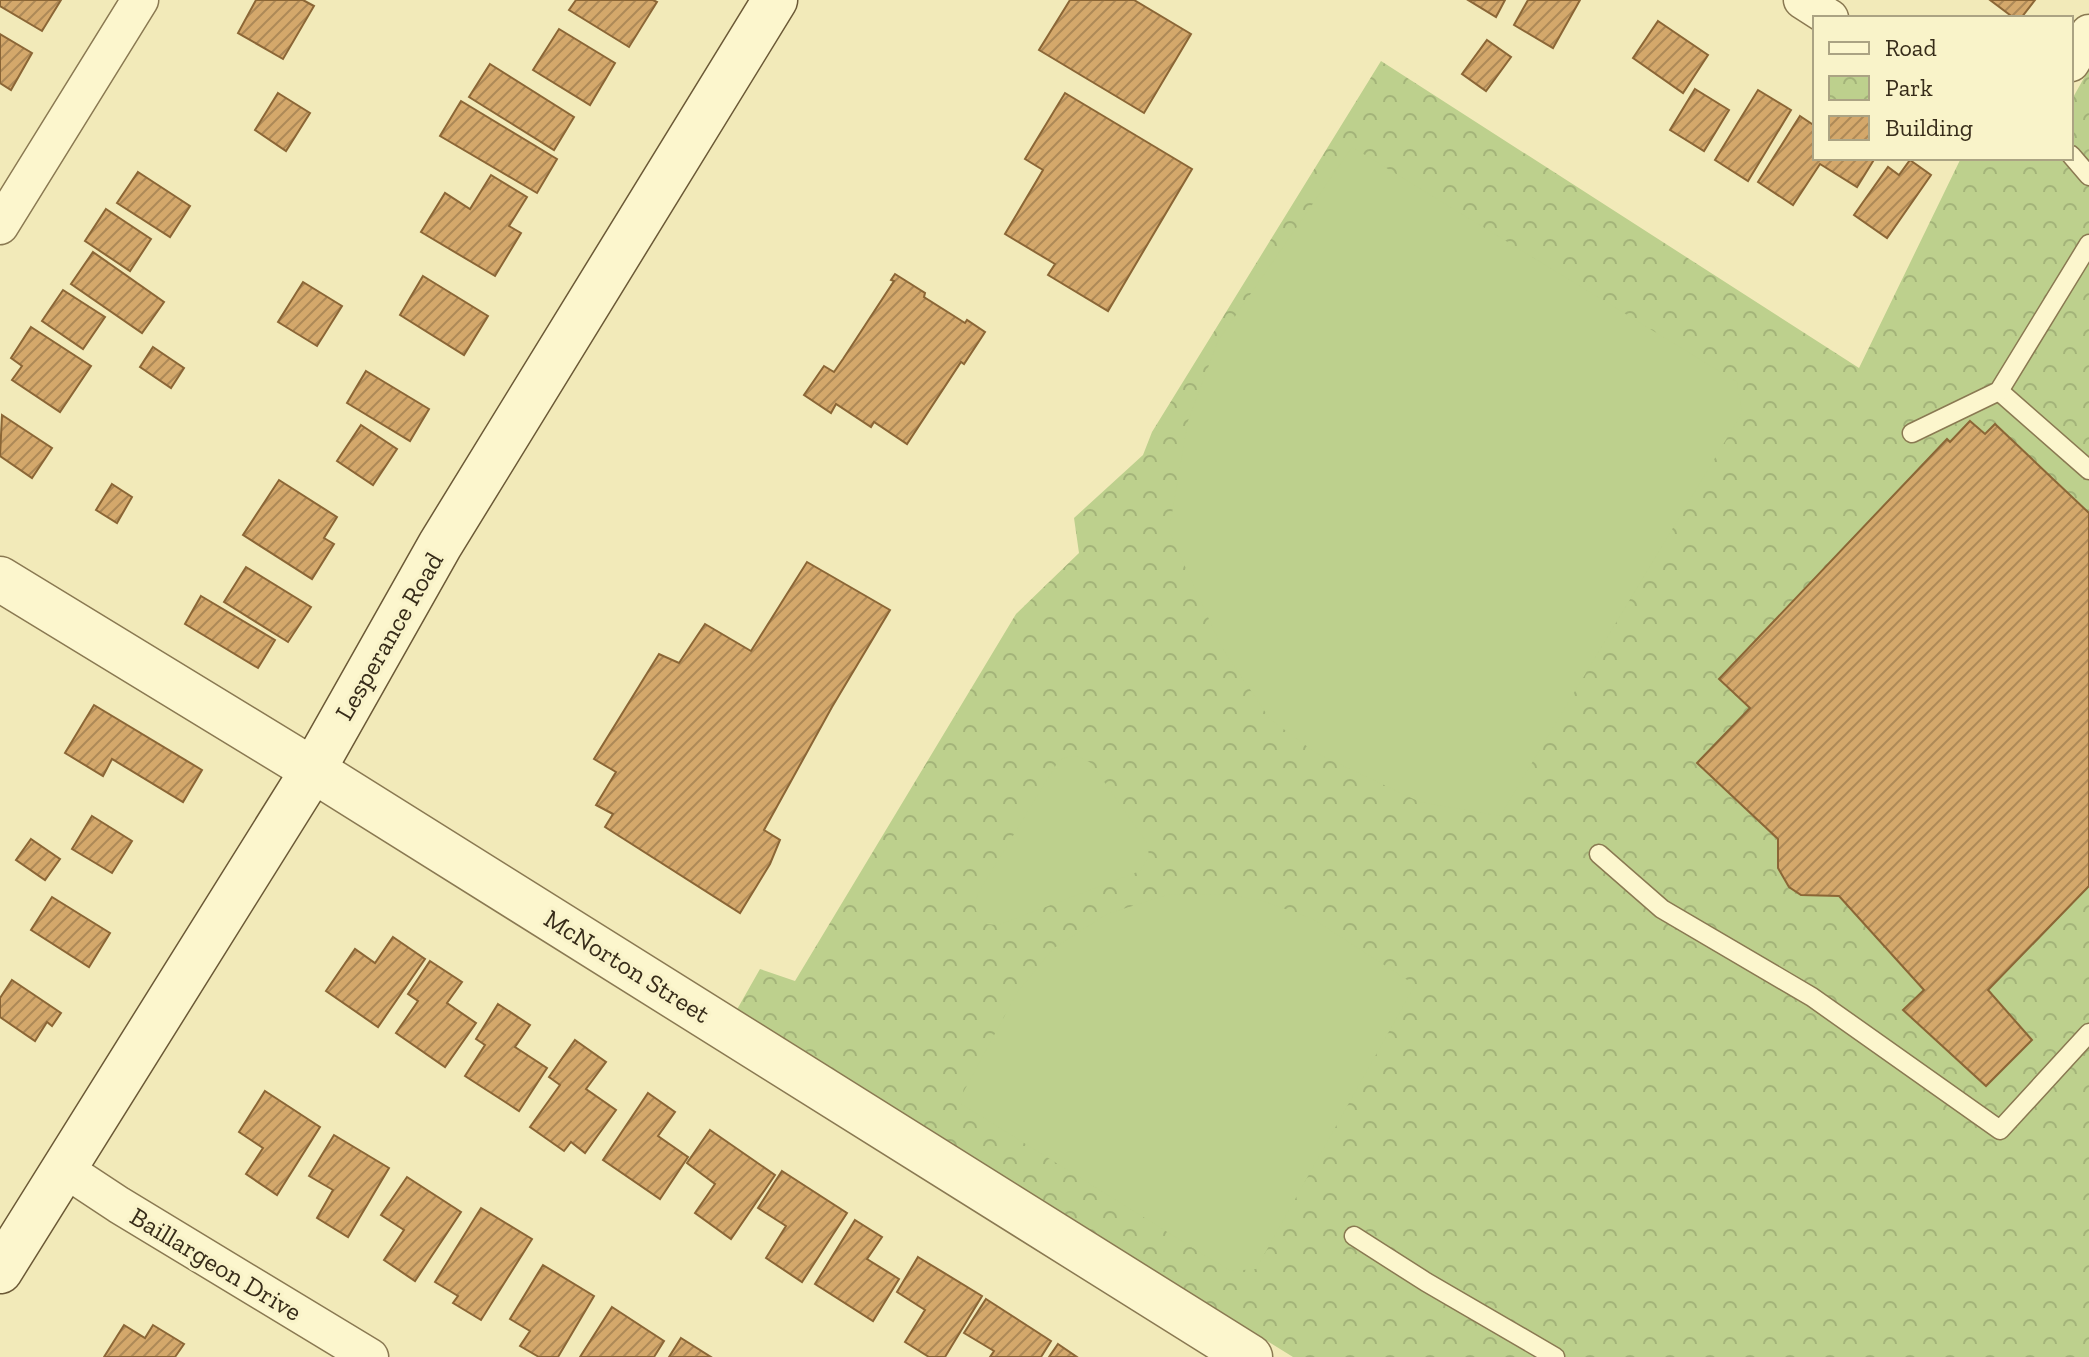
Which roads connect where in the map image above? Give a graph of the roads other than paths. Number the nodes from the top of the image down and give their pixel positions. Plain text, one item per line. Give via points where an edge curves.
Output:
1 (140, 0) edge
2 (775, 0) edge
3 (1802, 0) edge
4 (1827, 16) edge
5 (2089, 33) edge
6 (2073, 60) edge
7 (2073, 157) edge
8 (2089, 176) edge
9 (0, 226) edge
10 (2089, 244) edge
11 (1999, 391) junction
12 (1912, 433) dead end
13 (2089, 470) edge
14 (0, 579) edge
15 (313, 770) junction
16 (1599, 854) dead end
17 (2089, 1033) edge
18 (63, 1168) junction
19 (1354, 1236) dead end
20 (0, 1271) edge
21 (370, 1357) edge
22 (1250, 1357) edge
23 (1555, 1357) edge

1 - 9 street
2 - 15 main road, Lesperance Road via 440,545
3 - 4 street
5 - 6 street
7 - 8 lane
10 - 11 lane
11 - 12 lane
11 - 13 lane
14 - 15 main road, McNorton Street
15 - 18 main road, Lesperance Road
15 - 22 main road, McNorton Street
16 - 17 lane via 1662,909 1812,997 2000,1130
18 - 20 main road, Lesperance Road
18 - 21 street, Baillargeon Drive
19 - 23 lane

